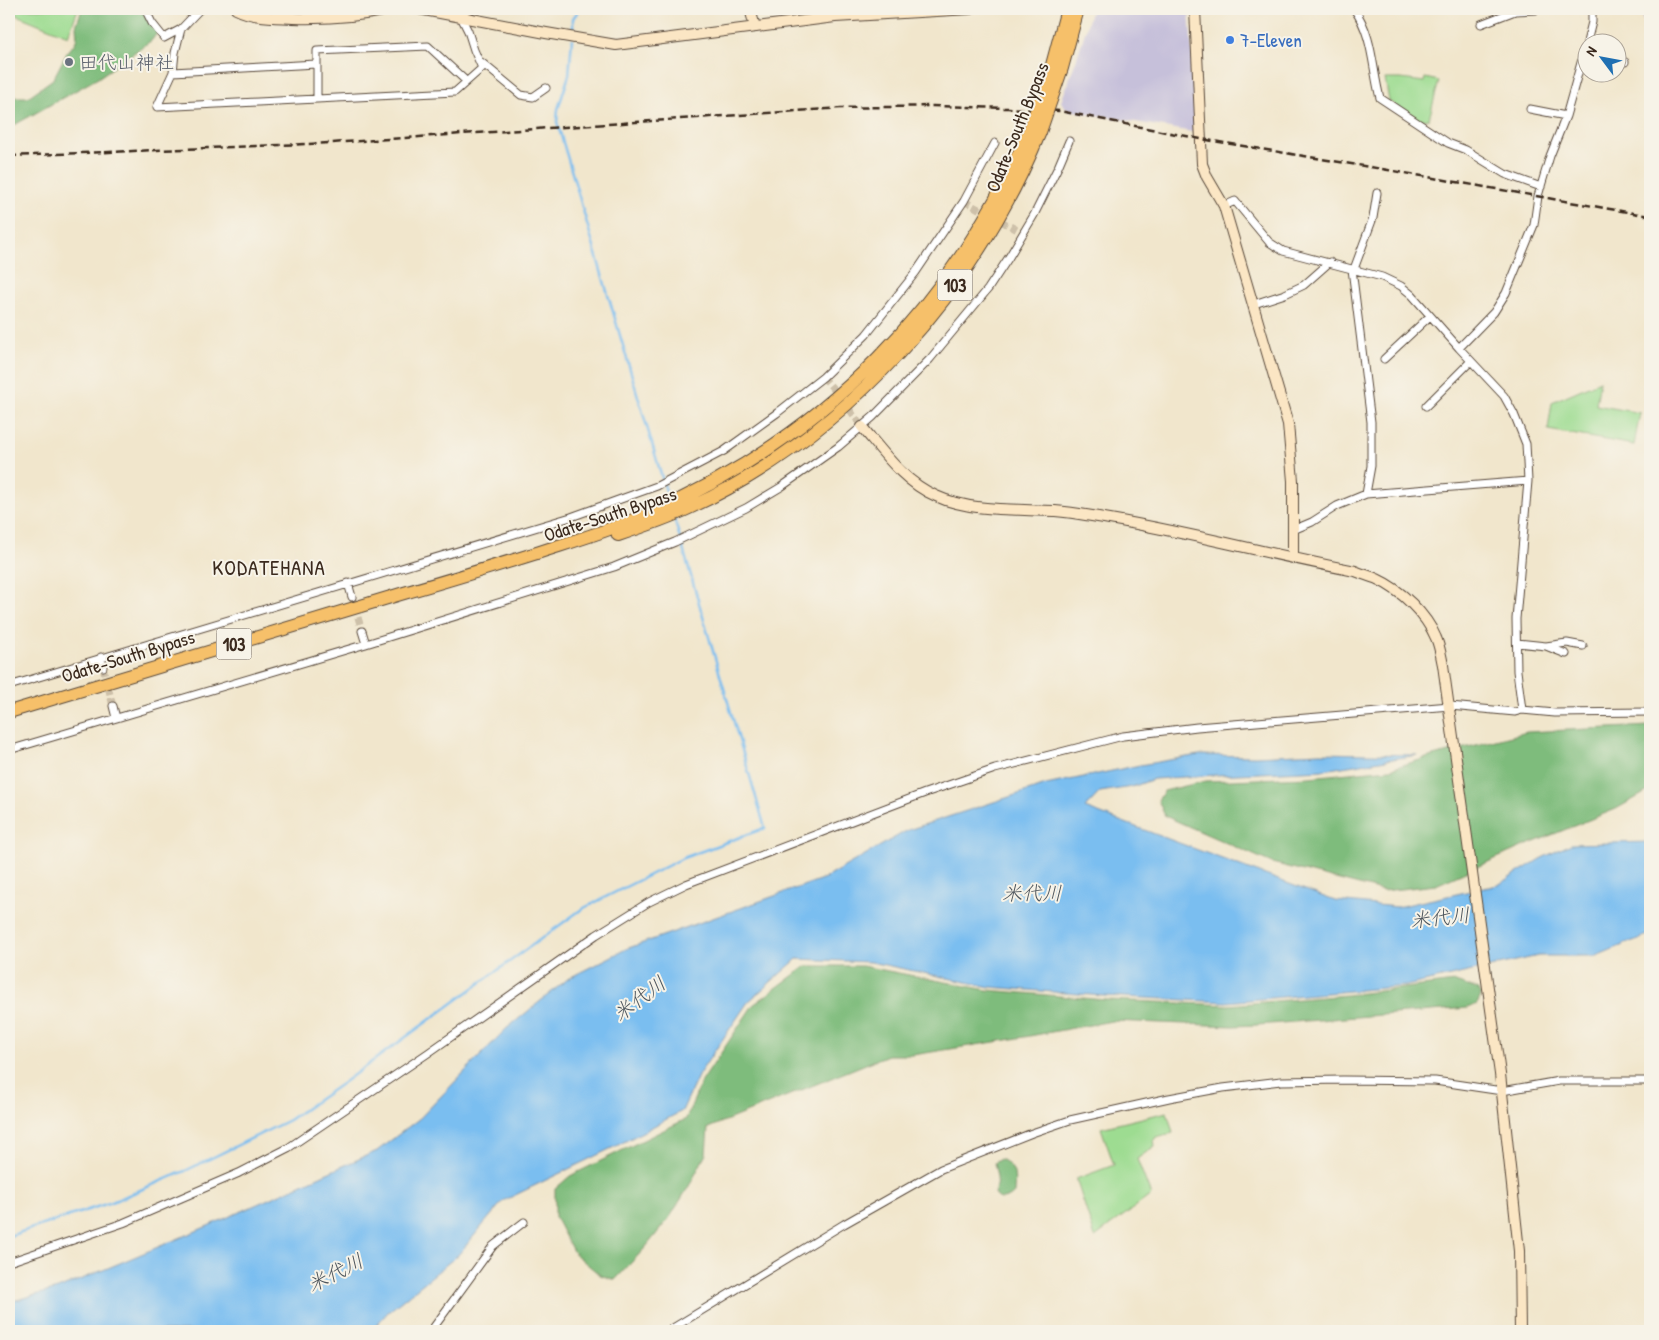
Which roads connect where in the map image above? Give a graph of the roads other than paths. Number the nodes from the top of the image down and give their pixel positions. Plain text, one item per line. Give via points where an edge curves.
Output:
1 (144, 9) edge
2 (200, 9) edge
3 (236, 9) edge
4 (393, 9) edge
5 (419, 9) edge
6 (750, 9) edge
7 (952, 9) edge
8 (970, 9) edge
9 (1066, 9) edge
10 (1080, 9) edge
11 (1195, 9) edge
12 (1354, 9) edge
13 (1526, 9) edge
14 (1592, 9) edge
15 (1536, 10) dead end
16 (328, 13) edge
17 (463, 13) edge
18 (834, 13) edge
19 (1481, 24) dead end
20 (755, 27) junction
21 (181, 29) junction
22 (1590, 32) edge
23 (480, 62) junction
24 (316, 64) junction
25 (174, 72) junction
26 (466, 81) junction
27 (1578, 82) edge
28 (546, 88) dead end
29 (317, 99) junction
30 (1530, 109) dead end
31 (1566, 116) junction
32 (1035, 130) junction
33 (1069, 141) dead end
34 (995, 143) dead end
35 (1541, 187) junction
36 (1377, 193) dead end
37 (1224, 206) junction
38 (1330, 262) junction
39 (1353, 269) junction
40 (1254, 304) junction
41 (1430, 316) junction
42 (1459, 348) junction
43 (1384, 359) dead end
44 (1471, 361) junction
45 (1426, 406) dead end
46 (862, 427) junction
47 (1528, 481) junction
48 (1366, 494) junction
49 (1293, 530) junction
50 (1293, 558) junction
51 (348, 584) junction
52 (352, 596) tunnel mouth
53 (362, 631) tunnel mouth
54 (1517, 643) junction
55 (366, 644) junction
56 (1546, 646) junction
57 (1583, 646) dead end
58 (1566, 654) dead end
59 (100, 658) junction
60 (103, 667) tunnel mouth
61 (9, 686) edge
62 (113, 706) tunnel mouth
63 (1450, 706) junction
64 (1522, 710) junction
65 (9, 712) edge
66 (1650, 712) edge
67 (116, 718) junction
68 (9, 750) edge
69 (1650, 1081) edge
70 (1502, 1091) junction
71 (524, 1222) dead end
72 (9, 1262) edge
73 (431, 1331) edge
74 (668, 1331) edge
75 (1520, 1331) edge

1 - 21 street via 164,38
2 - 21 street
3 - 16 street via 265,17
4 - 16 street via 347,18
5 - 17 street
6 - 20 street
7 - 8 street
7 - 18 street
9 - 32 highway, Odate-South Bypass / 103, bridge
10 - 32 highway, Odate-South Bypass / 103, bridge via 1062,68
11 - 37 street via 1202,164
12 - 35 street via 1370,44 1380,98 1448,143 1505,174
13 - 15 street
13 - 19 street
14 - 22 street
17 - 20 street via 616,45
17 - 23 street
18 - 20 street
21 - 25 street
23 - 26 street via 482,68
23 - 28 street via 521,95 533,97
24 - 25 street
24 - 26 street via 317,51 428,46
24 - 29 street
25 - 29 street via 158,107
26 - 29 street via 455,92
27 - 31 street
30 - 31 street
31 - 35 street
32 - 65 highway, Odate-South Bypass / 103 via 972,240 929,300 880,356 856,381 798,429 686,503 580,546 459,577
33 - 46 street via 1034,215 988,289 930,359
34 - 51 street via 964,201 916,272 866,335 823,377 724,451 659,484 571,517
35 - 42 street via 1534,225 1506,293 1494,312
36 - 39 street via 1373,218
37 - 38 street via 1234,201 1270,242 1283,251
37 - 40 street
38 - 39 street
38 - 40 street via 1304,285
39 - 41 street via 1401,286
39 - 48 street via 1372,422 1371,466
40 - 49 street via 1288,424
41 - 42 street
41 - 43 street
42 - 44 street
44 - 45 street
44 - 47 street via 1504,396 1517,419 1526,444
46 - 50 street via 900,472 936,496 958,503 1108,519
46 - 55 street via 781,488 676,542 614,567
47 - 48 street
47 - 54 street via 1516,619
48 - 49 street
49 - 50 street
50 - 63 street via 1377,579 1412,604 1436,637
51 - 52 street
51 - 59 street
53 - 55 street
54 - 56 street
54 - 64 street
55 - 67 street
56 - 57 street via 1567,643
56 - 58 street
59 - 60 street
59 - 61 street
62 - 67 street
63 - 64 street
63 - 70 street
63 - 72 street via 1122,736 995,769 776,848 649,902 288,1148 123,1223
64 - 66 street via 1555,714
67 - 68 street
69 - 70 street via 1559,1081
70 - 74 street via 1435,1081 1281,1081 1214,1090 1070,1120 941,1169
70 - 75 street via 1519,1250
71 - 73 street via 493,1246

